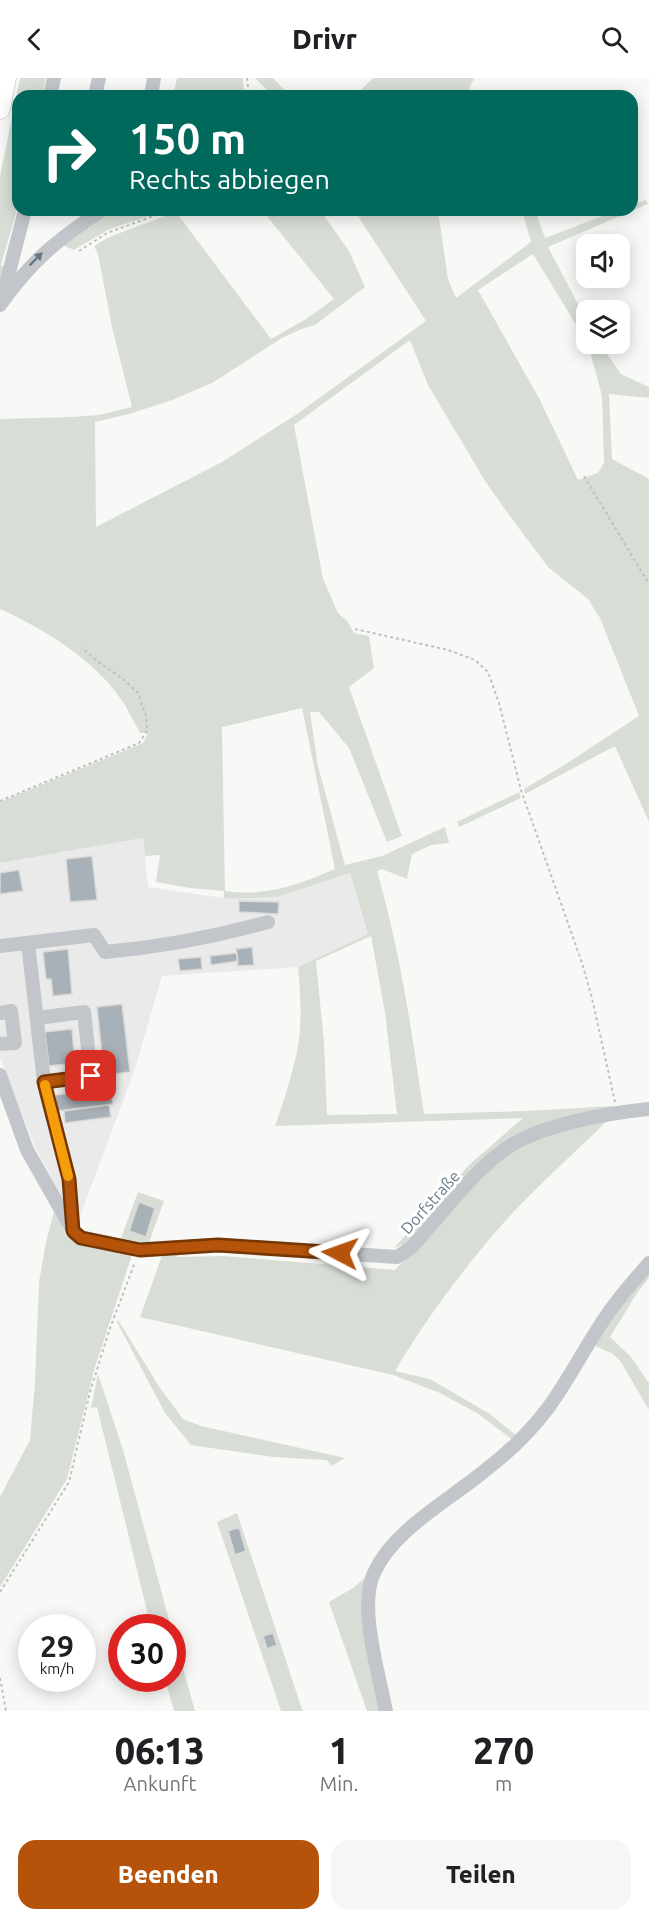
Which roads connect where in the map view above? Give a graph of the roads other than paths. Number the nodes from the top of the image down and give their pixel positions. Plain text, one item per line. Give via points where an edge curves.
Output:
1 (6, 78) edge
2 (0, 109) edge
3 (24, 216) edge
4 (93, 216) edge
5 (0, 305) edge
6 (268, 922) dead end
7 (28, 943) junction
8 (0, 946) edge
9 (0, 1012) edge
10 (37, 1017) junction
11 (38, 1033) junction
12 (14, 1035) junction
13 (0, 1044) edge
14 (0, 1075) edge
15 (44, 1082) junction
16 (649, 1109) edge
17 (73, 1231) junction
18 (649, 1263) edge
19 (386, 1711) edge

1 - 2 highway
3 - 5 street
5 -> 4 street via 46,249
6 - 7 street via 222,935 105,952 94,935
7 - 8 street
7 - 10 street
9 - 12 street via 11,1011
10 - 11 street
10 - 15 street via 84,1012 91,1076
11 - 12 street
11 - 15 street
12 - 13 street via 15,1043
14 - 17 street via 27,1149
15 - 17 street via 69,1179
16 - 17 street, Dorfstraße via 590,1118 541,1132 505,1149 485,1165 412,1247 397,1257 218,1245 140,1250 81,1238
18 - 19 street via 609,1312 548,1408 526,1434 411,1527 374,1572 367,1611

